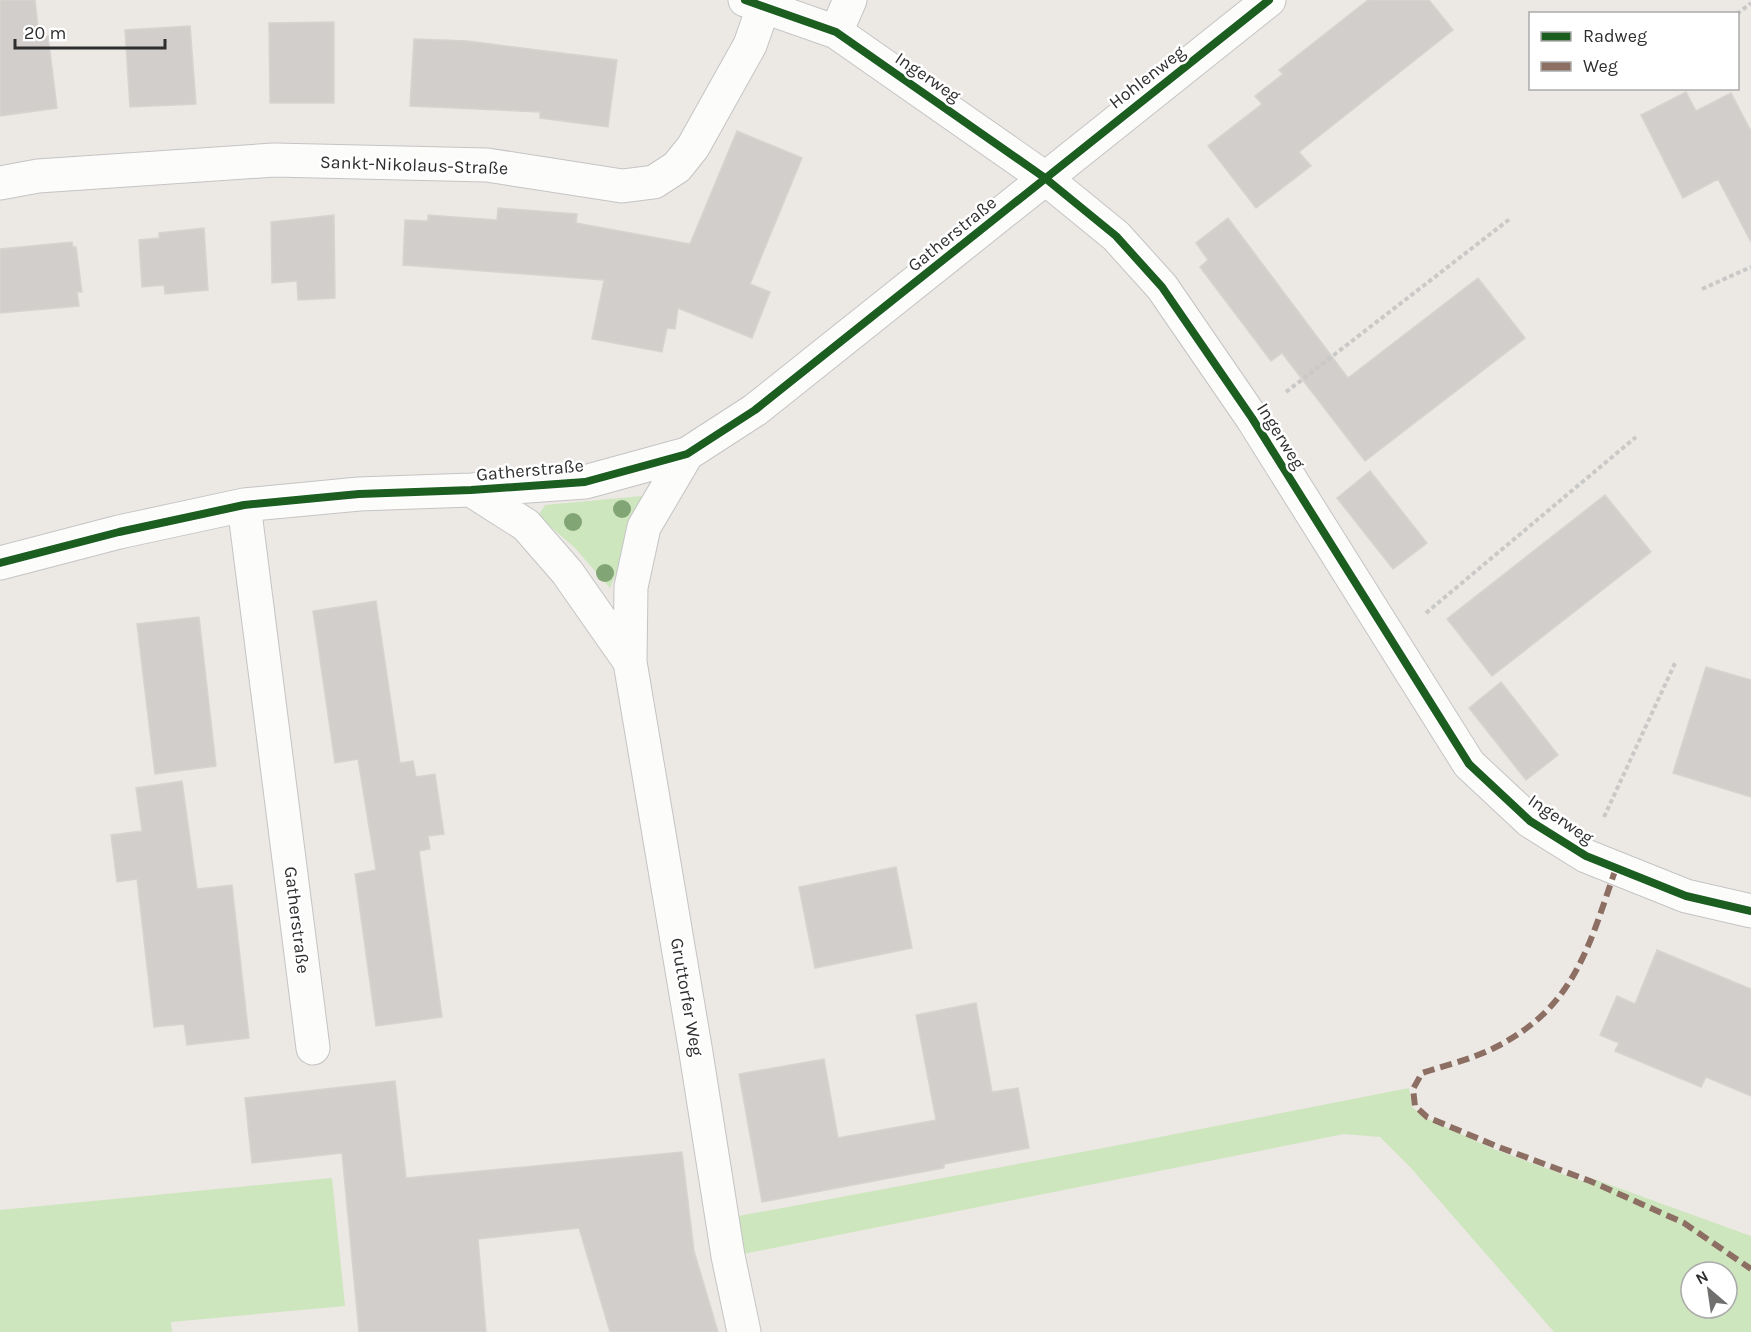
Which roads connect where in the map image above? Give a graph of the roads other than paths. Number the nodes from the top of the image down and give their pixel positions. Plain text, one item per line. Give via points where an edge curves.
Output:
1 (850, 0) edge
2 (1269, 0) edge
3 (754, 4) edge
4 (836, 32) junction
5 (1044, 178) junction
6 (0, 183) edge
7 (687, 454) junction
8 (471, 490) junction
9 (244, 505) junction
10 (0, 563) edge
11 (630, 662) junction
12 (1751, 911) edge
13 (313, 1048) dead end
14 (744, 1332) edge

1 - 4 street
2 - 5 street, Hohlenweg
3 - 4 street, Ingerweg
3 - 6 street, Sankt-Nikolaus-Straße via 750,45 693,147 676,167 654,182 622,186 487,165 274,160 38,176
4 - 5 street, Ingerweg
5 - 7 street, Gatherstraße via 755,410
5 - 12 street, Ingerweg via 1116,236 1162,287 1252,418 1469,764 1530,821 1586,856 1686,896
7 - 8 street, Gatherstraße via 585,482
7 - 11 street, Gruttorfer Weg via 644,527 631,587
8 - 9 street, Gatherstraße via 359,494
8 - 11 street, Gruttorfer Weg via 526,525 567,572
9 - 10 street, Gatherstraße
9 - 13 street, Gatherstraße
11 - 14 street, Gruttorfer Weg via 728,1256

